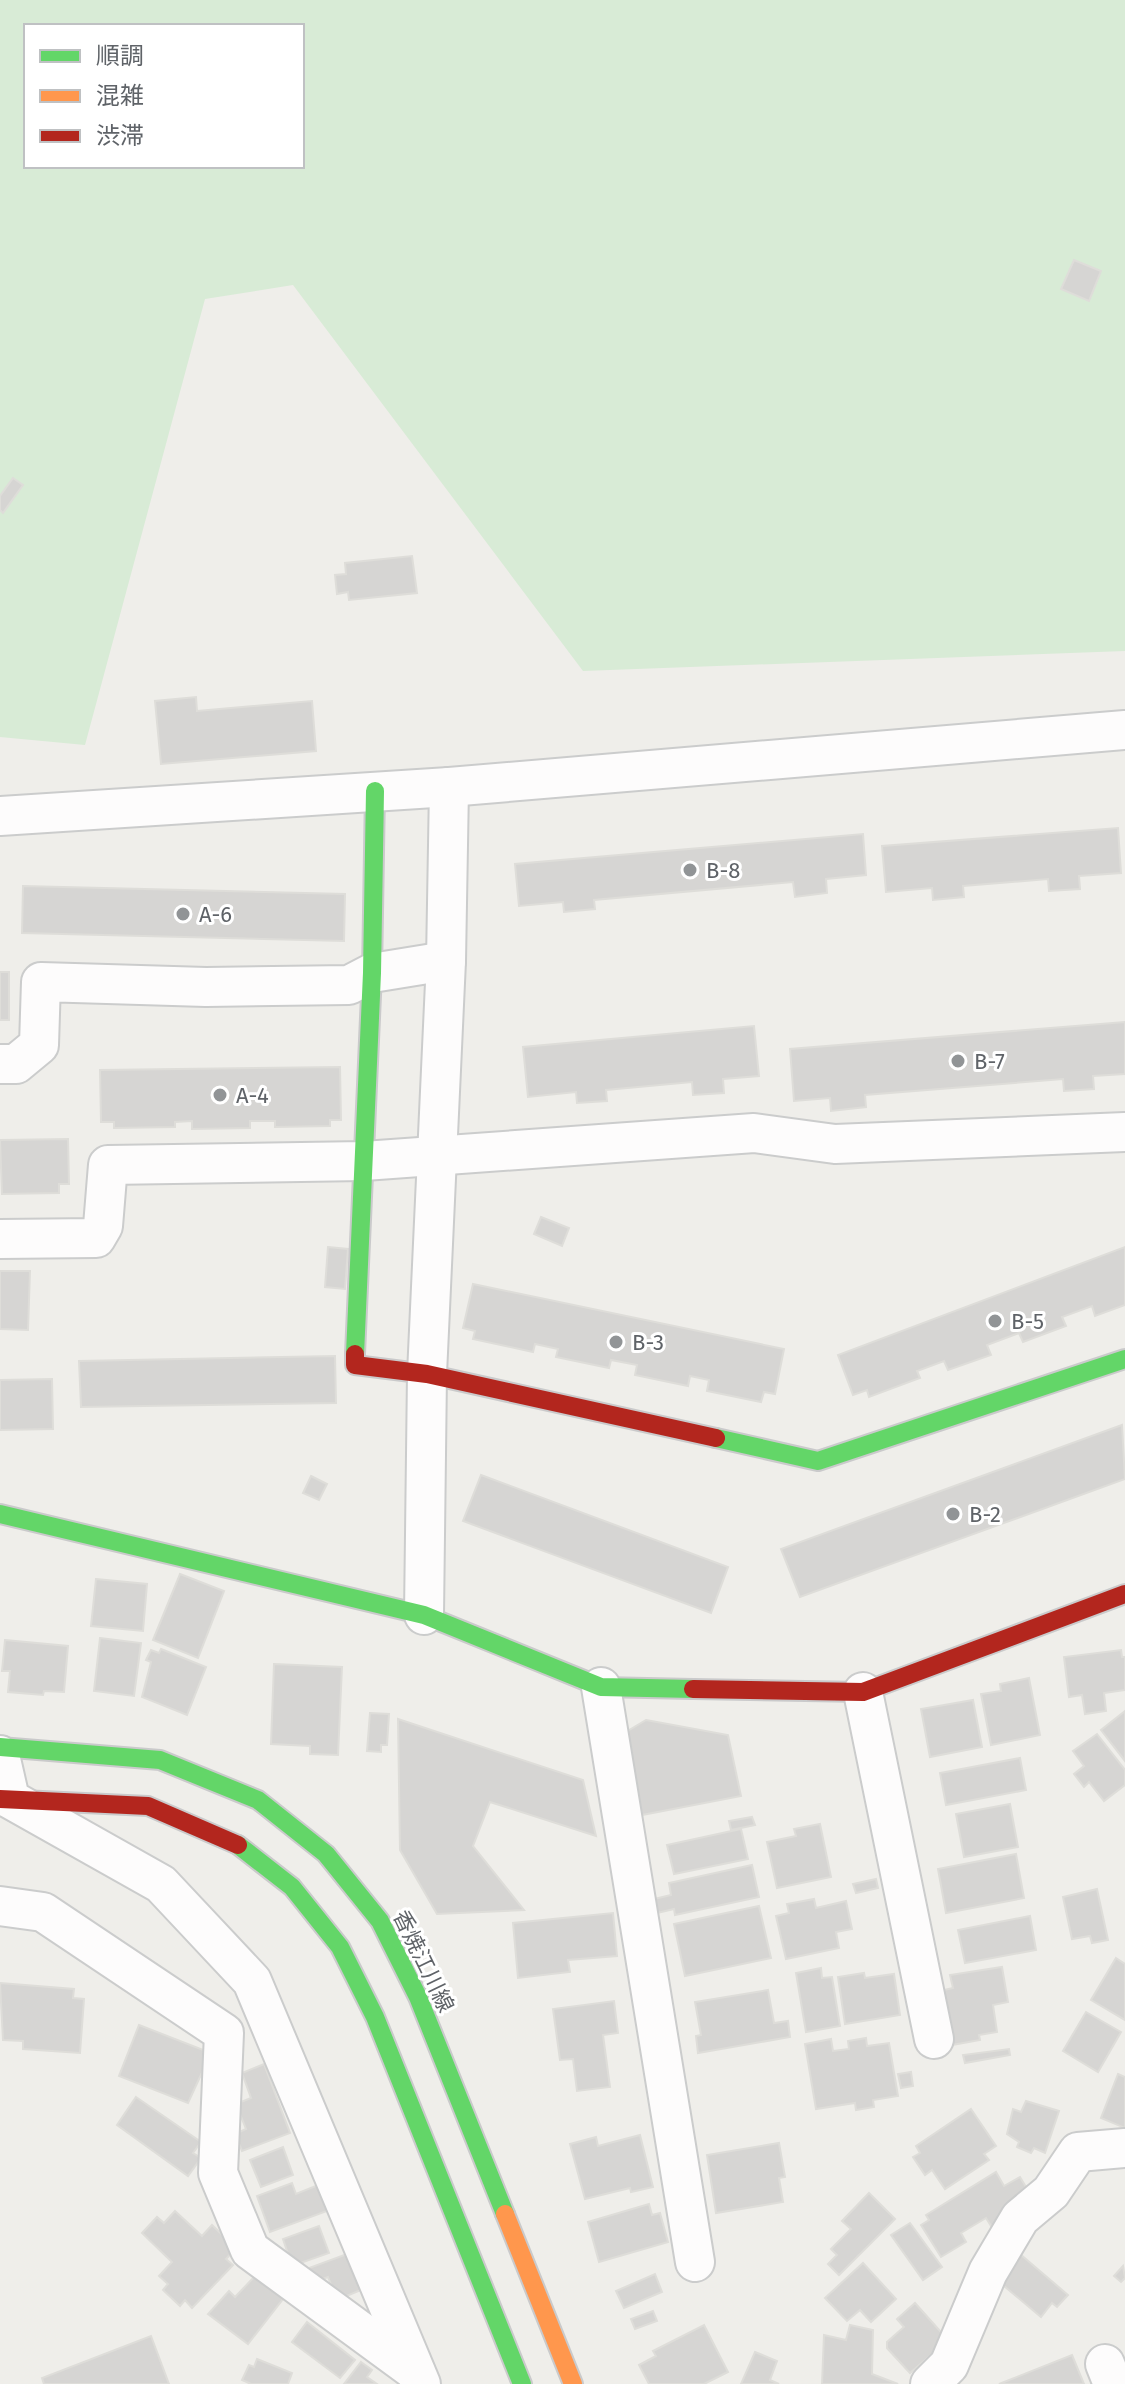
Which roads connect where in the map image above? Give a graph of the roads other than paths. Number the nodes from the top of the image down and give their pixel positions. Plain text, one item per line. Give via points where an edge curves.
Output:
1 (1125, 730) edge
2 (449, 787) junction
3 (375, 791) junction
4 (0, 816) edge
5 (446, 961) junction
6 (372, 973) junction
7 (0, 1064) edge
8 (1125, 1132) edge
9 (437, 1158) junction
10 (364, 1161) junction
11 (0, 1239) edge
12 (1125, 1359) edge
13 (427, 1374) junction
14 (0, 1514) edge
15 (1125, 1594) edge
16 (424, 1615) junction
17 (601, 1687) junction
18 (863, 1692) junction
19 (0, 1747) edge
20 (0, 1755) edge
21 (5, 1799) edge
22 (0, 1906) edge
23 (934, 2039) dead end
24 (1125, 2148) edge
25 (695, 2262) dead end
26 (418, 2377) edge
27 (522, 2384) edge
28 (573, 2384) edge
29 (930, 2384) edge

1 - 2 street
2 - 3 street
2 - 5 street
3 - 4 street
3 - 6 street
5 - 6 street
5 - 9 street
6 - 7 street via 349,985 41,982 39,1045 16,1064
6 - 10 street
8 - 9 street via 835,1144 754,1133
9 - 10 street
9 - 13 street
10 - 11 street via 108,1165 103,1226 96,1238
10 - 13 street via 355,1365
12 - 13 street via 818,1461
13 - 16 street
14 - 16 street
15 - 18 street
16 - 17 street
17 - 18 street
17 - 25 street
18 - 23 street
19 - 28 street, 香焼江川線 via 160,1760 258,1800 326,1854 380,1921 418,1997
20 - 21 street
21 - 26 street via 161,1884 252,1981
21 - 27 street via 148,1806 234,1842 292,1887 340,1947 375,2017
22 - 26 street via 43,1912 224,2033 218,2173 250,2250
24 - 29 street via 1078,2152 1051,2192 1020,2218 988,2272 949,2365

